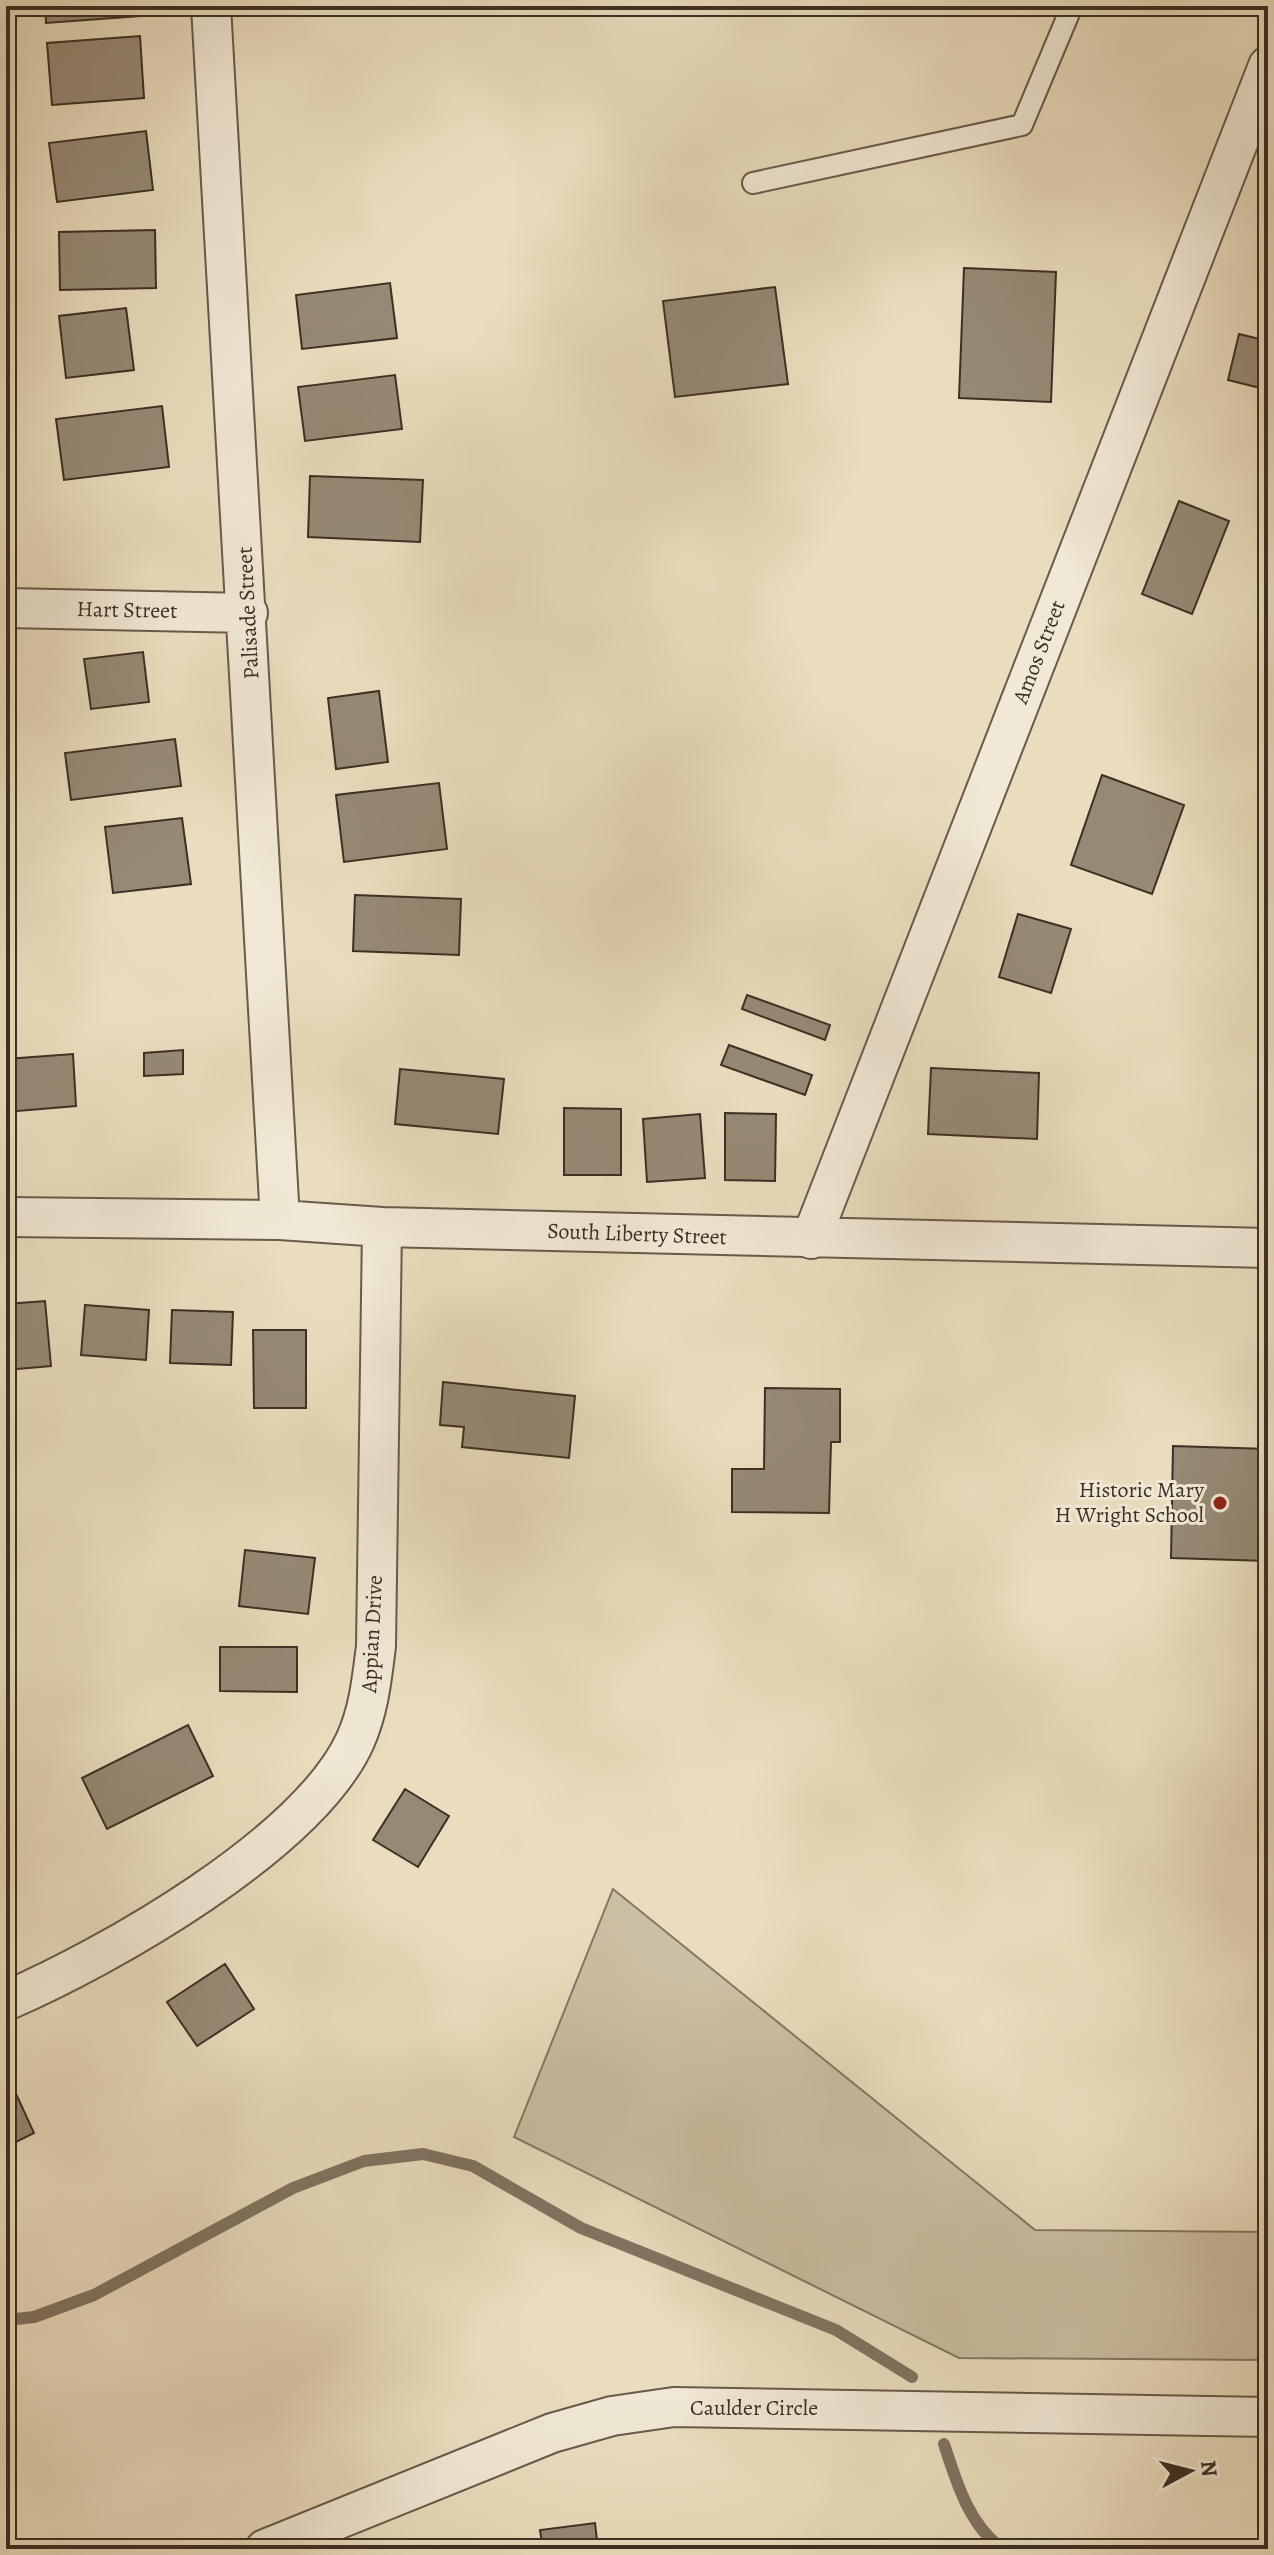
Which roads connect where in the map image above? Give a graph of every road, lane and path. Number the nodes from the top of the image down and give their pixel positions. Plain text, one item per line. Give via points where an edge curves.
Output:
1 (211, 6) edge
2 (1072, 6) edge
3 (1268, 66) edge
4 (753, 183) dead end
5 (6, 608) edge
6 (248, 613) junction
7 (6, 1217) edge
8 (280, 1220) junction
9 (382, 1227) junction
10 (811, 1239) junction
11 (1268, 1248) edge
12 (6, 2001) edge
13 (1268, 2417) edge
14 (265, 2549) edge

1 - 6 street, Palisade Street
2 - 4 lane via 1022,125
3 - 10 street, Amos Street
5 - 6 street, Hart Street
6 - 8 street, Palisade Street
7 - 8 street, South Liberty Street
8 - 9 street, South Liberty Street
9 - 10 street, South Liberty Street
9 - 12 street, Appian Drive via 376,1646 371,1694 355,1741 329,1783 244,1860 134,1934
10 - 11 street, South Liberty Street
13 - 14 street, Caulder Circle via 674,2407 612,2416 552,2433

